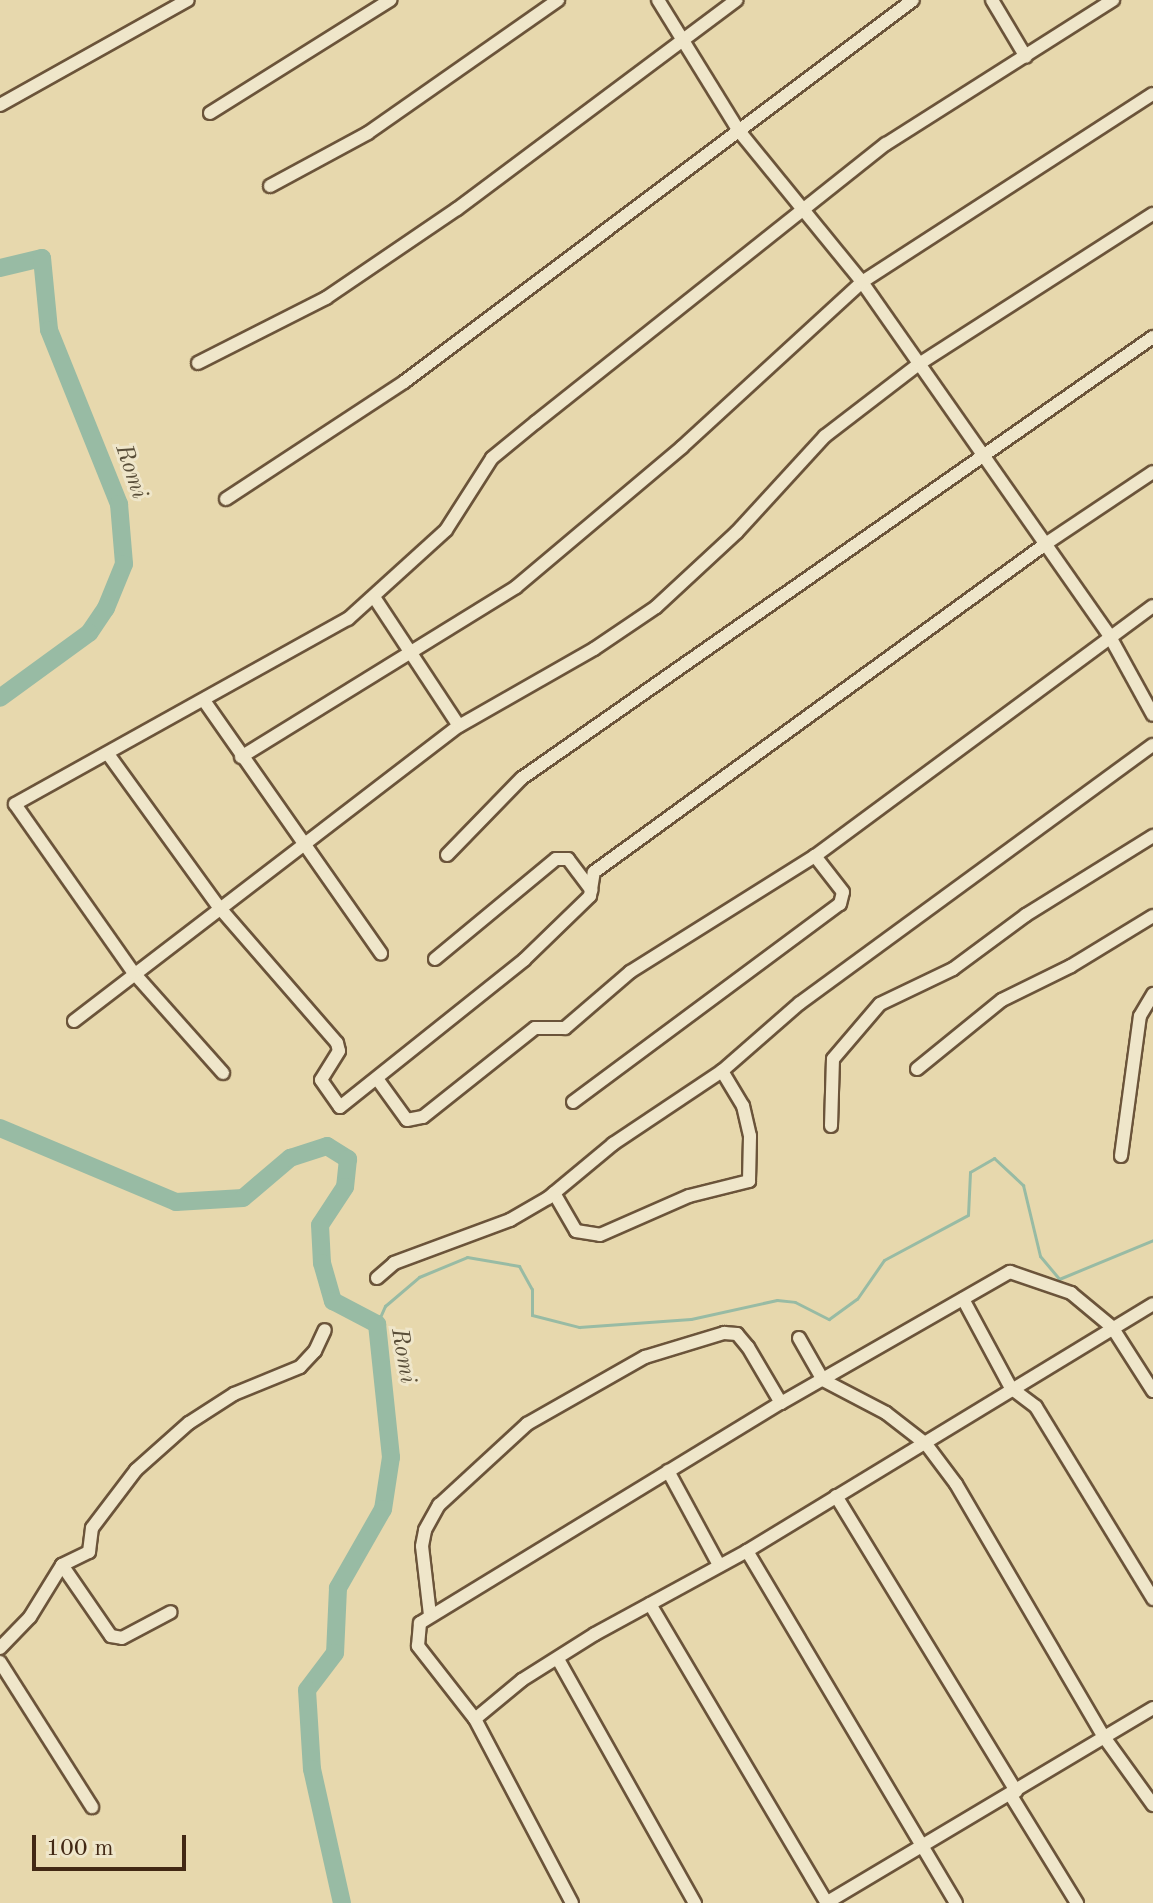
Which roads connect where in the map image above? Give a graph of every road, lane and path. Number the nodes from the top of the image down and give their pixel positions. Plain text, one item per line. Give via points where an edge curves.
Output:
1 (188, 0) edge
2 (390, 0) edge
3 (558, 0) edge
4 (658, 0) edge
5 (736, 0) edge
6 (913, 0) edge
7 (992, 0) edge
8 (1113, 0) edge
9 (682, 40) junction
10 (1026, 57) junction
11 (1153, 94) edge
12 (0, 105) edge
13 (210, 113) dead end
14 (739, 131) junction
15 (270, 186) dead end
16 (802, 209) junction
17 (1153, 214) edge
18 (862, 282) junction
19 (1153, 337) edge
20 (198, 363) dead end
21 (919, 364) junction
22 (980, 454) junction
23 (1153, 472) edge
24 (226, 499) dead end
25 (1044, 545) junction
26 (374, 597) junction
27 (1153, 606) edge
28 (1109, 635) junction
29 (414, 652) junction
30 (205, 702) junction
31 (1153, 715) edge
32 (459, 726) junction
33 (1153, 745) edge
34 (108, 754) junction
35 (241, 757) junction
36 (1153, 836) edge
37 (304, 844) junction
38 (447, 855) dead end
39 (815, 856) junction
40 (591, 890) junction
41 (218, 906) junction
42 (1153, 916) edge
43 (381, 953) dead end
44 (435, 959) dead end
45 (133, 972) junction
46 (1153, 994) edge
47 (74, 1021) dead end
48 (917, 1069) dead end
49 (722, 1071) junction
50 (223, 1073) dead end
51 (378, 1080) junction
52 (573, 1102) dead end
53 (831, 1126) dead end
54 (1121, 1156) dead end
55 (554, 1193) junction
56 (377, 1278) dead end
57 (963, 1299) junction
58 (1153, 1304) edge
59 (1112, 1327) junction
60 (325, 1330) dead end
61 (799, 1338) dead end
62 (823, 1380) junction
63 (1011, 1388) junction
64 (1153, 1391) edge
65 (781, 1403) junction
66 (926, 1444) junction
67 (668, 1471) junction
68 (836, 1496) junction
69 (747, 1551) junction
70 (62, 1565) junction
71 (719, 1565) junction
72 (1153, 1599) edge
73 (650, 1604) junction
74 (171, 1612) dead end
75 (430, 1615) junction
76 (0, 1648) edge
77 (559, 1661) junction
78 (0, 1662) edge
79 (1153, 1708) edge
80 (475, 1719) junction
81 (1104, 1737) junction
82 (1013, 1792) junction
83 (1153, 1805) edge
84 (92, 1807) dead end
85 (922, 1844) junction
86 (572, 1903) edge
87 (695, 1903) edge
88 (827, 1903) edge
89 (956, 1903) edge
90 (1077, 1903) edge

1 - 12 street
2 - 13 street
3 - 15 street via 368,133
4 - 9 street
5 - 9 street
6 - 14 street
7 - 10 street
8 - 10 street
9 - 14 street
9 - 20 street via 457,209 339,289
10 - 16 street via 886,144
11 - 18 street
14 - 16 street
14 - 24 street via 404,382
16 - 18 street
16 - 26 street via 492,458 446,530
17 - 21 street
18 - 21 street
18 - 29 street via 682,447 516,587
19 - 22 street
21 - 22 street
21 - 32 street via 825,436 737,532 656,607
22 - 25 street
22 - 38 street via 522,778
23 - 25 street
25 - 28 street
25 - 40 street via 594,872
26 - 29 street
26 - 30 street via 348,619
27 - 28 street
28 - 31 street
28 - 39 street
29 - 32 street
29 - 35 street
30 - 34 street
30 - 35 street
32 - 37 street
33 - 49 street via 800,1003
34 - 41 street
34 - 45 street via 24,797 14,810
35 - 37 street
36 - 53 street via 1026,915 953,969 880,1004 833,1059
37 - 41 street
37 - 43 street
39 - 51 street via 678,939 565,1028 535,1028 423,1117 407,1120
39 - 52 street via 843,892 840,904
40 - 44 street via 568,859 556,859
40 - 51 street via 524,960
41 - 45 street
41 - 51 street via 337,1043 339,1051 321,1080 335,1106 346,1106
42 - 48 street via 1002,1000
45 - 47 street
45 - 50 street
46 - 54 street via 1137,1028
49 - 55 street via 613,1144
49 - 55 street via 743,1106 750,1136 749,1181 689,1196 600,1235 576,1231
55 - 56 street via 510,1220 394,1263
57 - 59 street via 1010,1272 1071,1293
57 - 62 street
57 - 63 street
58 - 59 street
59 - 63 street
59 - 64 street
60 - 70 street via 300,1367 234,1394 189,1423 136,1470 92,1528 89,1552
61 - 62 street
62 - 65 street
62 - 66 street via 886,1413
63 - 66 street
63 - 72 street via 1036,1407
65 - 67 street
65 - 75 street via 748,1347 737,1334 724,1333 645,1357 527,1424 439,1505 425,1530
66 - 68 street
66 - 81 street via 956,1484
67 - 71 street
67 - 75 street via 463,1602
68 - 69 street
68 - 82 street
69 - 71 street
69 - 85 street
70 - 74 street via 111,1636 122,1638
70 - 76 street via 30,1617
71 - 73 street
73 - 77 street
73 - 88 street
75 - 80 street via 420,1623 418,1646
77 - 80 street via 522,1680
77 - 87 street
78 - 84 street
79 - 81 street
80 - 86 street
81 - 82 street
81 - 83 street
82 - 85 street
82 - 90 street
85 - 88 street
85 - 89 street

